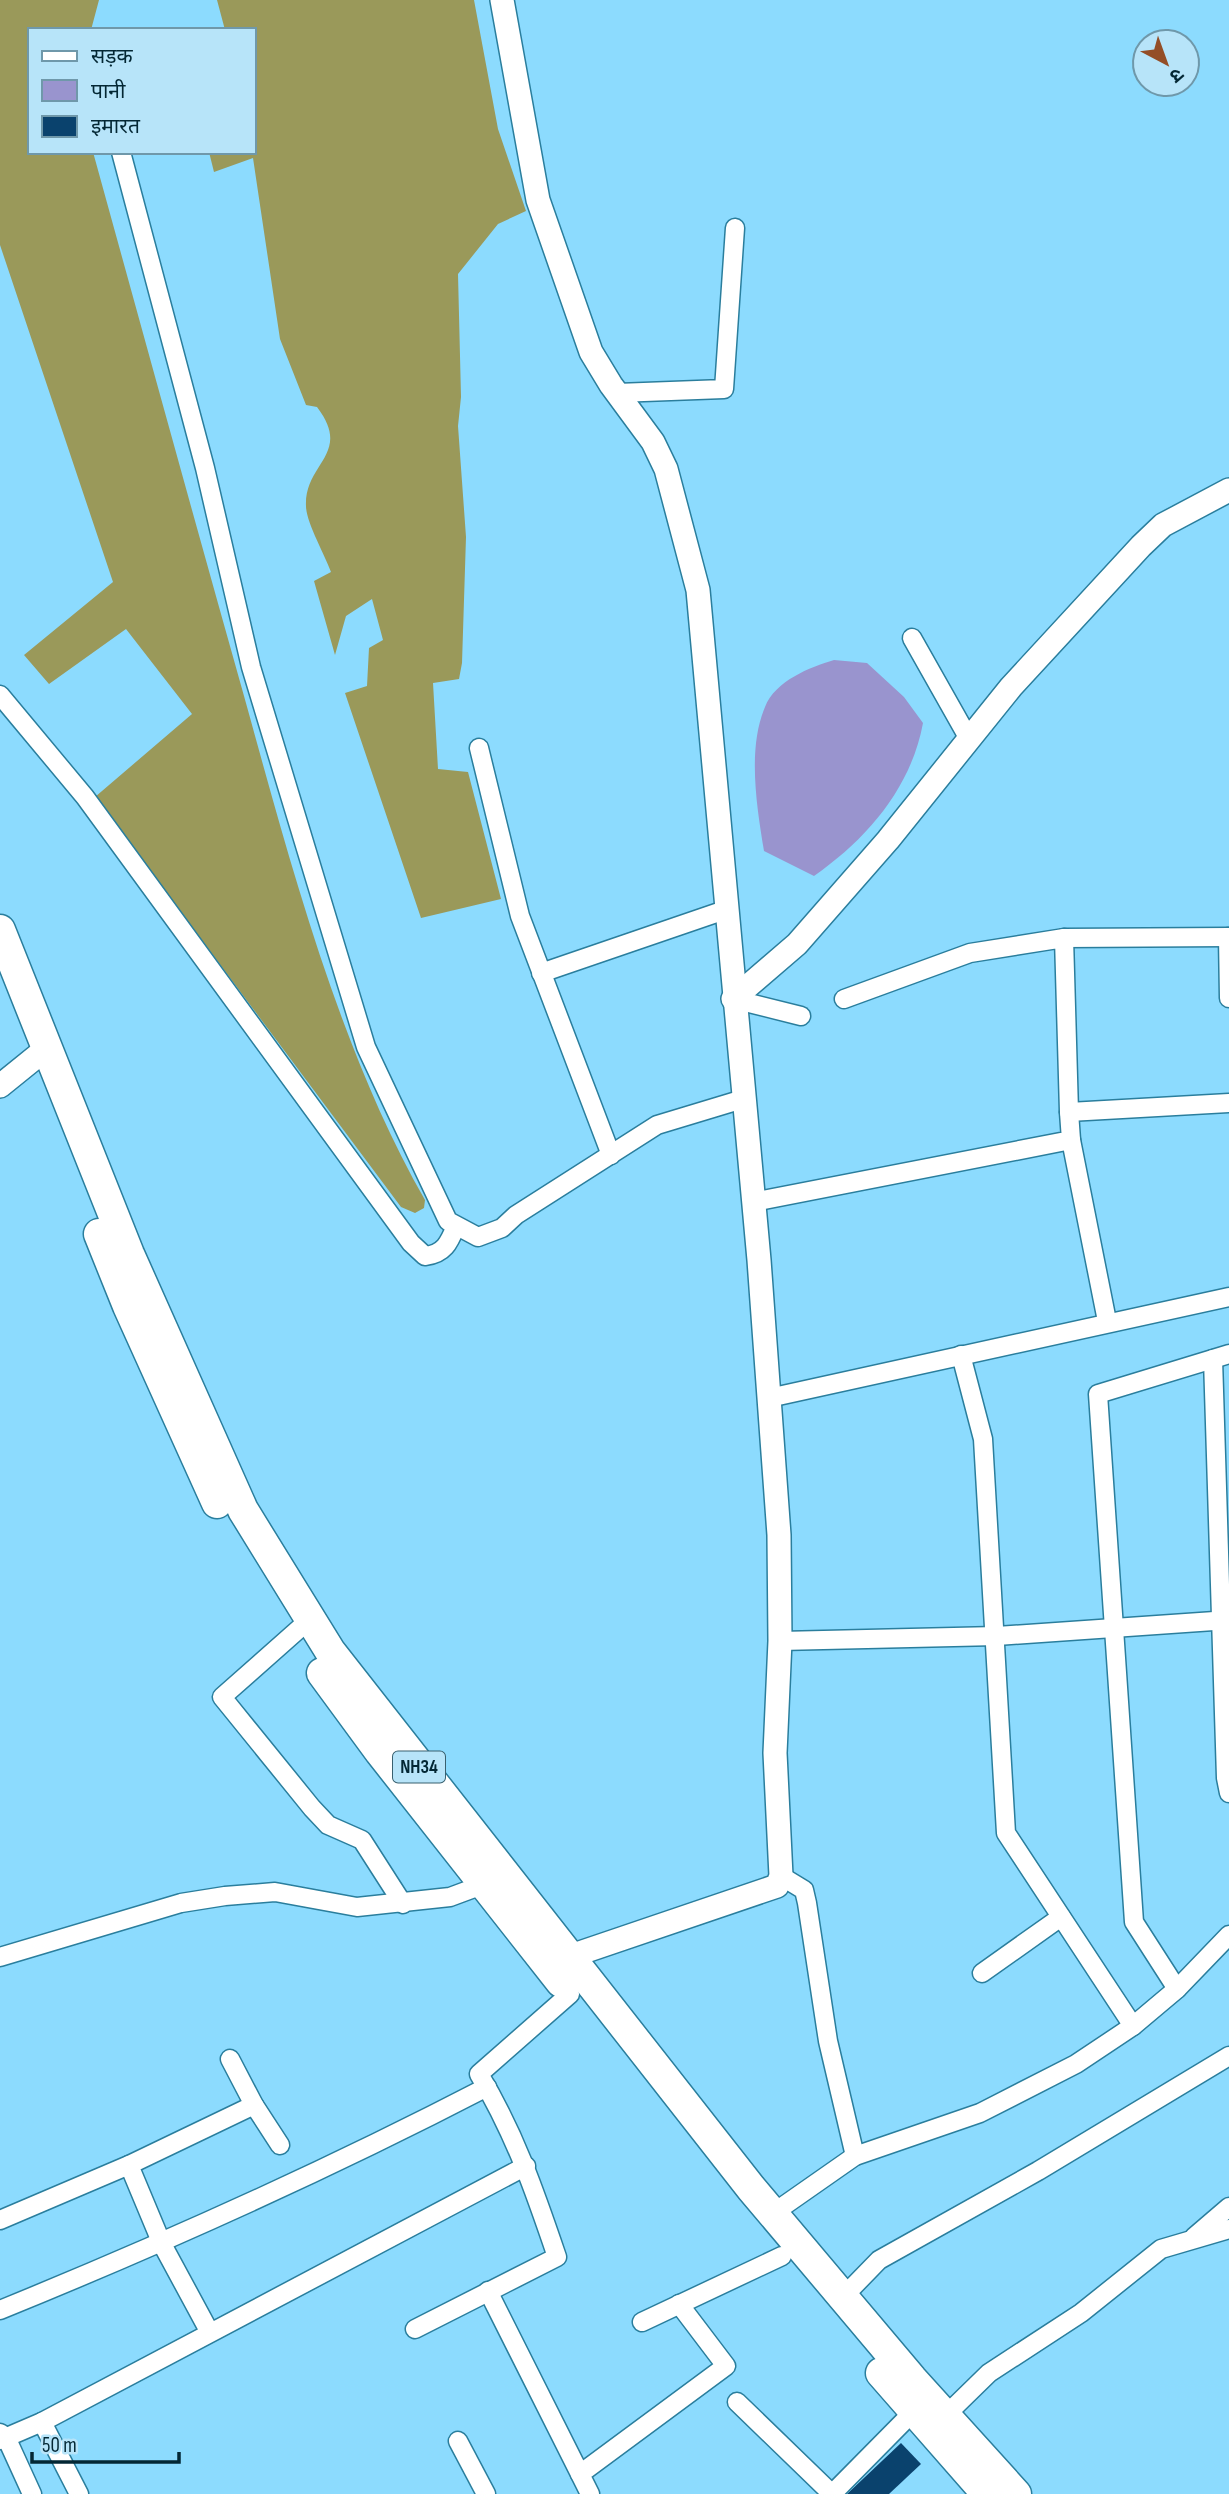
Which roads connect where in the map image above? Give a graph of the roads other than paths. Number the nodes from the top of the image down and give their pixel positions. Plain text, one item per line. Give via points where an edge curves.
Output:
1 (502, 0) edge
2 (122, 154) edge
3 (735, 228) dead end
4 (617, 393) junction
5 (1229, 490) edge
6 (912, 638) dead end
7 (0, 695) edge
8 (969, 739) junction
9 (479, 748) dead end
10 (725, 909) junction
11 (0, 930) edge
12 (1064, 937) junction
13 (1228, 937) edge
14 (541, 973) junction
15 (0, 981) edge
16 (1229, 998) edge
17 (733, 999) junction
18 (844, 999) dead end
19 (801, 1016) dead end
20 (39, 1053) junction
21 (0, 1086) edge
22 (743, 1099) junction
23 (1229, 1104) edge
24 (1069, 1112) junction
25 (1071, 1140) junction
26 (611, 1155) junction
27 (753, 1202) junction
28 (456, 1226) junction
29 (1229, 1297) edge
30 (1107, 1321) junction
31 (961, 1355) junction
32 (1221, 1357) edge
33 (769, 1398) junction
34 (1225, 1620) edge
35 (301, 1627) junction
36 (1113, 1629) junction
37 (997, 1636) junction
38 (780, 1641) junction
39 (1229, 1793) edge
40 (781, 1876) junction
41 (485, 1884) junction
42 (403, 1904) junction
43 (1060, 1917) junction
44 (1229, 1935) edge
45 (0, 1957) edge
46 (568, 1957) junction
47 (982, 1973) dead end
48 (1177, 1989) junction
49 (570, 1994) junction
50 (1133, 2026) junction
51 (1229, 2056) edge
52 (230, 2059) dead end
53 (487, 2087) junction
54 (254, 2105) junction
55 (280, 2145) dead end
56 (855, 2156) junction
57 (129, 2165) junction
58 (526, 2166) junction
59 (1229, 2207) edge
60 (772, 2214) junction
61 (0, 2220) edge
62 (1229, 2229) edge
63 (1194, 2237) junction
64 (162, 2244) junction
65 (782, 2256) junction
66 (488, 2291) junction
67 (843, 2297) junction
68 (679, 2304) junction
69 (0, 2310) edge
70 (642, 2322) dead end
71 (415, 2329) dead end
72 (209, 2332) junction
73 (737, 2402) dead end
74 (914, 2411) junction
75 (946, 2415) junction
76 (42, 2422) junction
77 (2, 2436) edge
78 (458, 2441) dead end
79 (580, 2474) junction
80 (32, 2494) edge
81 (79, 2494) edge
82 (486, 2494) edge
83 (590, 2494) edge
84 (832, 2494) edge
85 (986, 2494) edge
86 (1016, 2494) edge

1 - 4 street via 538,200 591,352
2 - 28 street via 205,468 251,667 366,1048 447,1221
3 - 4 street via 724,389
4 - 10 street via 653,442 666,469 698,590
5 - 8 street via 1155,533 1011,687
6 - 8 street
7 - 28 street via 85,797 411,1243 425,1256 438,1254 449,1244
8 - 17 street via 797,944
9 - 14 street via 520,916
10 - 14 street
10 - 17 street
11 - 20 highway, NH34
12 - 13 street
12 - 18 street via 970,954
12 - 24 street
13 - 16 street
14 - 26 street
15 - 20 highway, NH34
17 - 19 street
17 - 22 street
20 - 21 street
20 - 35 highway, NH34 via 243,1510
22 - 26 street via 657,1125
22 - 27 street
23 - 24 street
24 - 25 street
25 - 27 street
25 - 30 street
26 - 28 street via 502,1228 478,1237
27 - 33 street
29 - 30 street
30 - 31 street
31 - 33 street
31 - 37 street via 984,1439
32 - 34 street
32 - 36 street via 1097,1394
33 - 38 street via 779,1535
34 - 36 street
34 - 39 street
35 - 41 highway, NH34 via 380,1752
35 - 42 street via 222,1696 328,1825 362,1840
35 - 46 highway, NH34 via 330,1651
36 - 37 street
36 - 48 street via 1133,1922
37 - 38 street
37 - 43 street via 1006,1833
38 - 40 street via 775,1753
40 - 46 street via 771,1891
40 - 56 street via 804,1890 828,2041
41 - 42 street via 450,1897
41 - 49 highway, NH34
42 - 45 street via 357,1907 275,1892 225,1896 181,1903
43 - 47 street
43 - 50 street
44 - 48 street
46 - 60 highway, NH34
48 - 50 street
49 - 53 street via 479,2074
49 - 65 highway, NH34
50 - 56 street via 1076,2064 980,2113
51 - 67 street via 879,2260
52 - 54 street
53 - 58 street
53 - 64 street via 313,2176
54 - 55 street
54 - 57 street
56 - 60 street
57 - 61 street
57 - 64 street
58 - 66 street via 557,2257
58 - 72 street
59 - 63 street
60 - 67 highway, NH34
62 - 63 street
63 - 75 street via 1161,2249 1081,2313 989,2373
64 - 69 street
64 - 72 street
65 - 68 street
65 - 74 highway, NH34
66 - 71 street
66 - 79 street
67 - 75 highway, NH34
68 - 70 street
68 - 79 street via 726,2366
72 - 76 street
73 - 84 street
74 - 84 street
74 - 85 highway, NH34
75 - 86 highway, NH34
76 - 77 street
76 - 81 street
77 - 80 street
78 - 82 street
79 - 83 street

